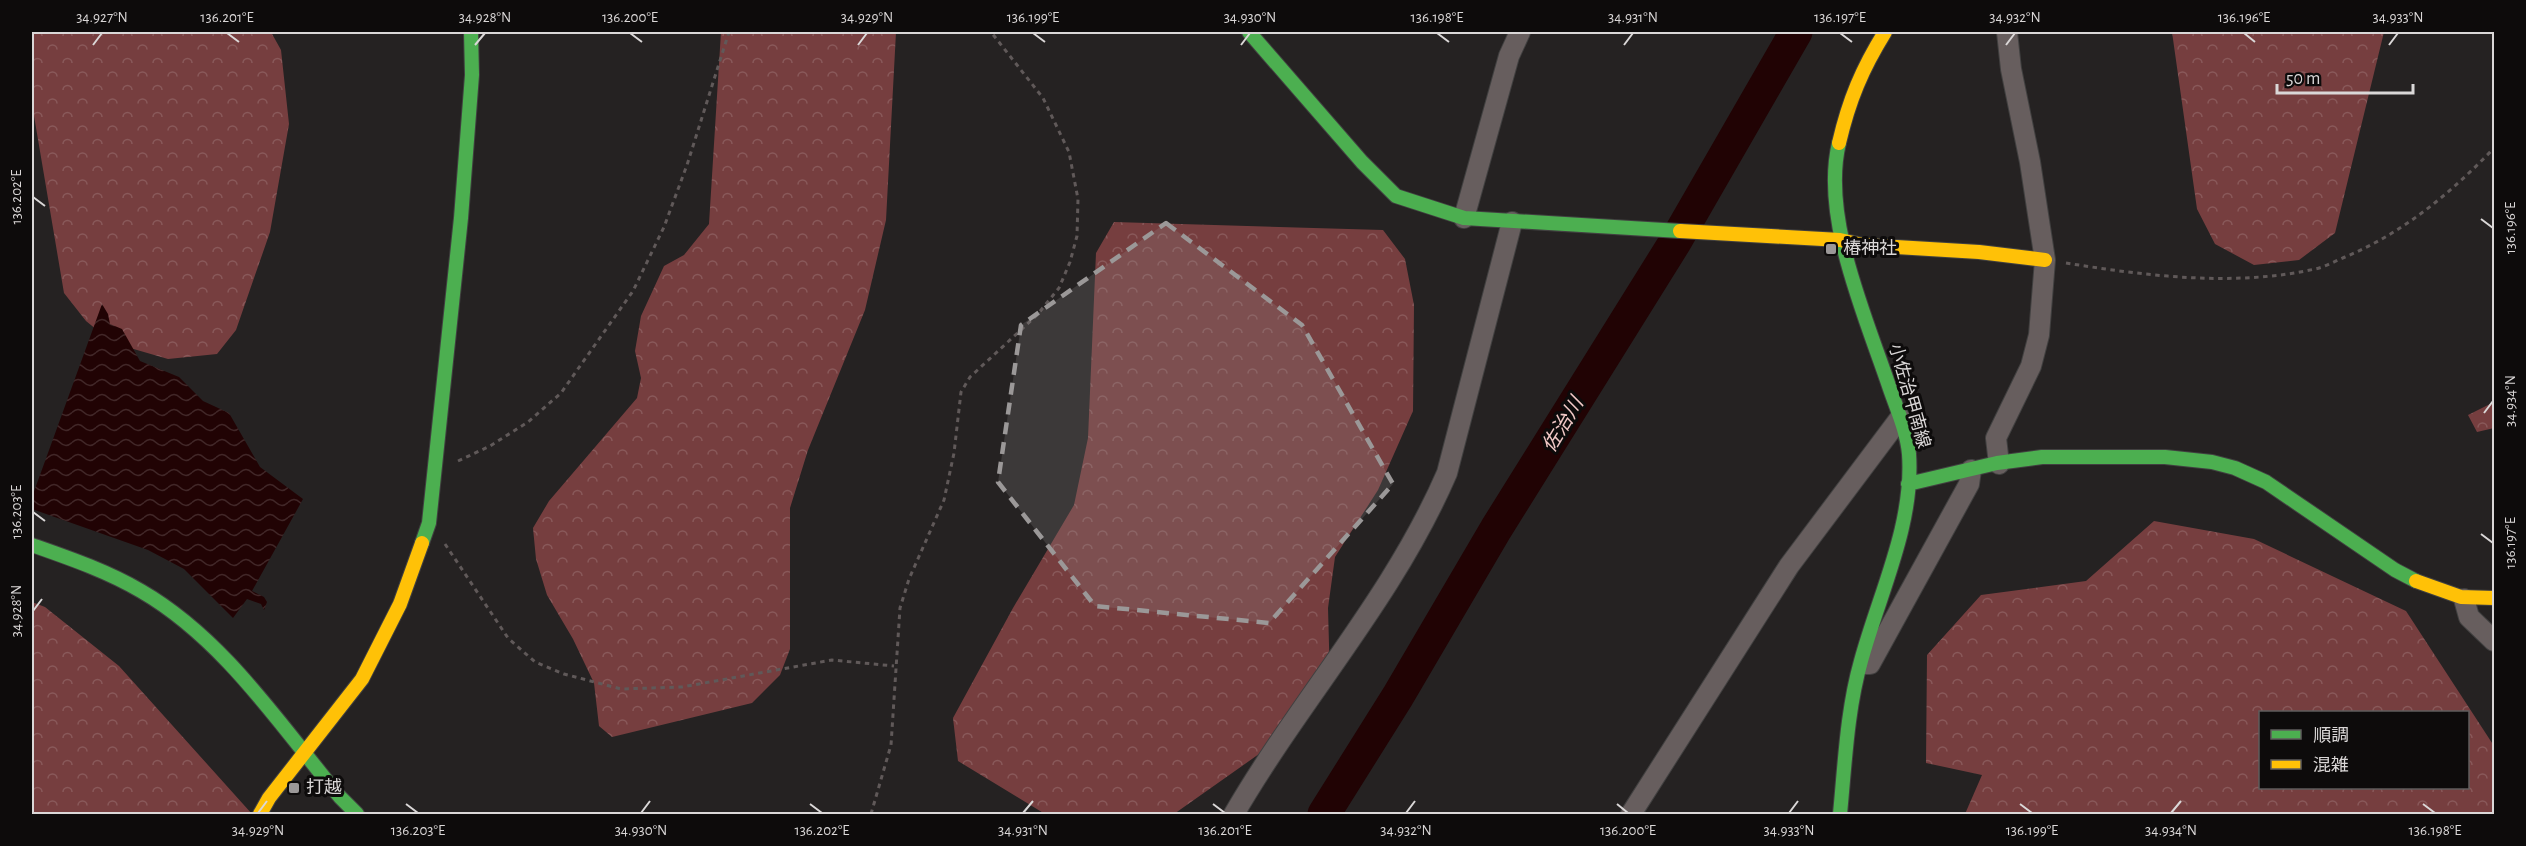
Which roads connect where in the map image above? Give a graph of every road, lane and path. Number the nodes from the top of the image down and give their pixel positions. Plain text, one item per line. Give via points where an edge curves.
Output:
1 (471, 32) edge
2 (729, 32) edge
3 (992, 32) edge
4 (1249, 32) edge
5 (1520, 32) edge
6 (1885, 32) edge
7 (2007, 32) edge
8 (2494, 148) edge
9 (1464, 218) junction
10 (1512, 222) junction
11 (1840, 240) junction
12 (2045, 260) junction
13 (1900, 418) junction
14 (1999, 464) junction
15 (1971, 470) junction
16 (435, 473) junction
17 (1908, 484) junction
18 (429, 523) junction
19 (32, 546) edge
20 (2464, 598) junction
21 (2494, 598) edge
22 (2494, 641) edge
23 (1860, 663) junction
24 (894, 667) junction
25 (306, 752) junction
26 (260, 814) edge
27 (357, 814) edge
28 (871, 814) edge
29 (1234, 814) edge
30 (1631, 814) edge
31 (1840, 814) edge

1 - 16 street via 472,75 463,194
2 - 16 path via 687,165 633,291 561,393 528,422
3 - 24 path via 1043,98 1069,152 1078,199 1077,236 1059,288 1037,315 970,377 961,392 944,500 900,608
4 - 9 street via 1396,196
5 - 9 street via 1509,56
6 - 11 street, 小佐治甲南線 via 1848,103 1834,162
7 - 12 street
8 - 12 path via 2461,182 2408,224 2317,269 2263,276 2173,278
9 - 10 street
10 - 11 street
10 - 29 street via 1447,473 1431,510 1409,553 1264,763
11 - 12 street
11 - 13 street, 小佐治甲南線
12 - 14 street via 2039,335 2031,366 1995,438
13 - 17 street, 小佐治甲南線 via 1909,453
13 - 30 street via 1789,566
14 - 15 street
14 - 20 street via 2112,456 2206,460 2238,469 2267,483 2415,582
15 - 17 street
15 - 23 street via 1969,484 1870,664
16 - 18 street
17 - 23 street, 小佐治甲南線 via 1906,516
18 - 24 path via 508,638 535,662 564,674 621,689 682,687 832,660
18 - 25 street via 400,604 362,679
19 - 25 street via 94,568 156,600 218,651
20 - 21 street
20 - 22 street via 2469,617
23 - 31 street, 小佐治甲南線 via 1848,729
24 - 28 path via 891,745
25 - 26 street
25 - 27 street via 338,797

